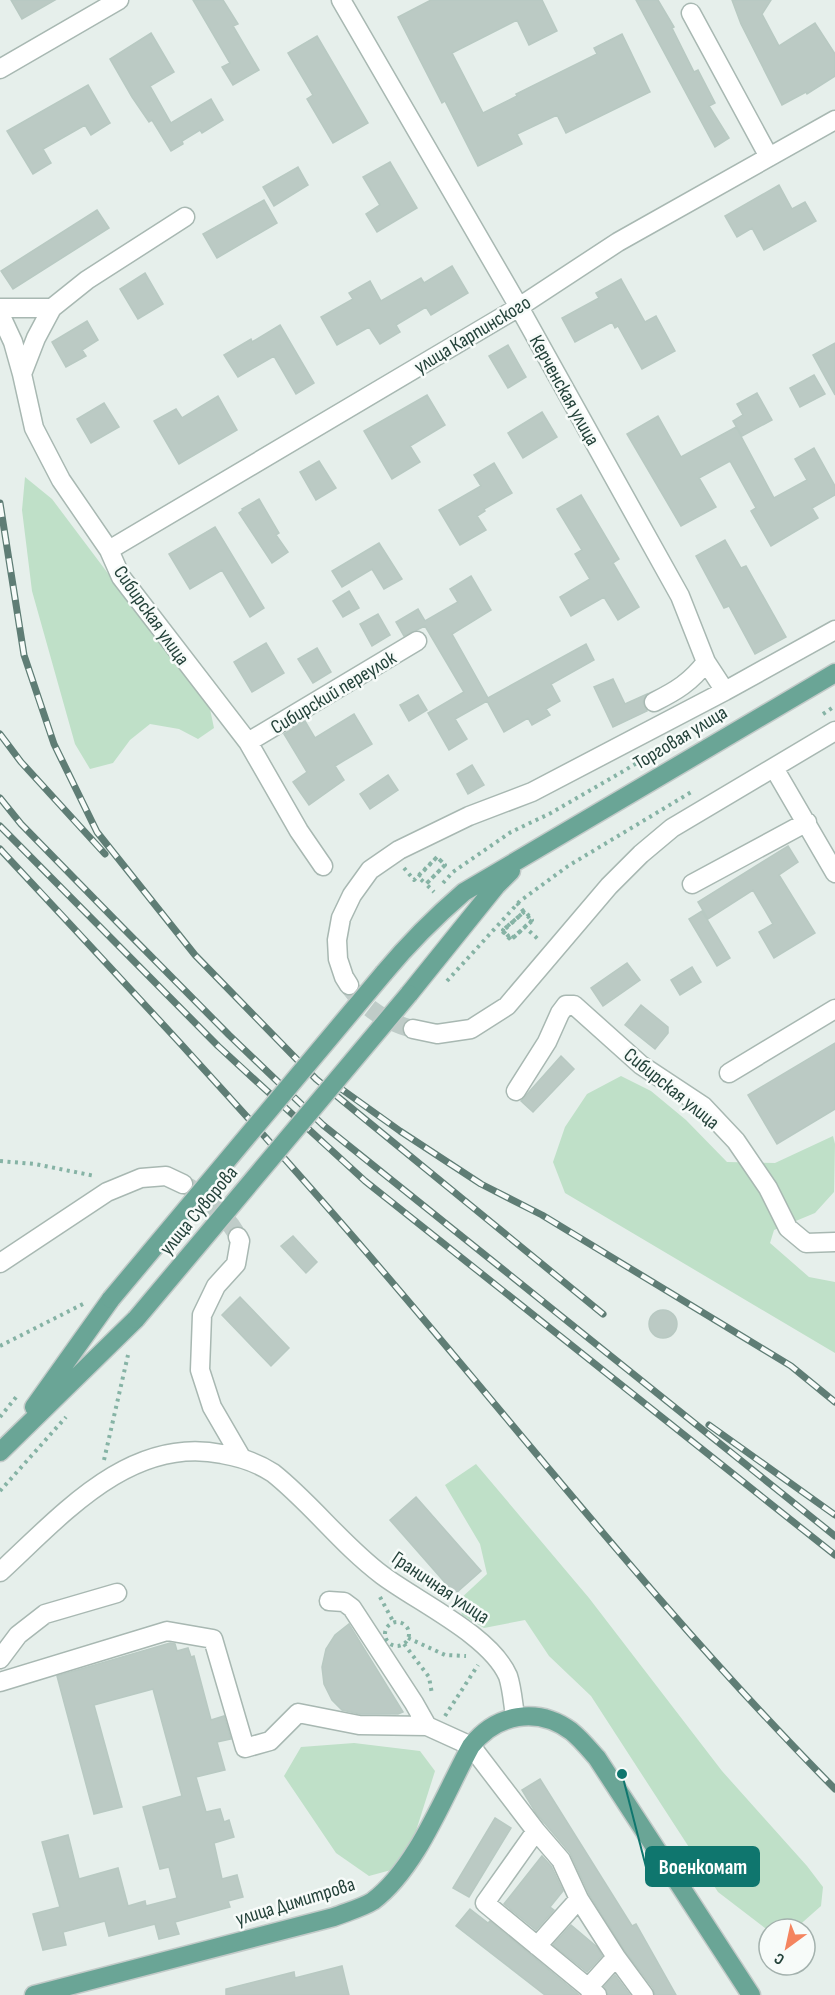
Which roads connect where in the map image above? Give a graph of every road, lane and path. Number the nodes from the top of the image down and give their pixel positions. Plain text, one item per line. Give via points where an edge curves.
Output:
1 (119, 0) edge
2 (341, 0) edge
3 (691, 13) dead end
4 (0, 69) edge
5 (835, 120) edge
6 (769, 157) junction
7 (185, 217) dead end
8 (519, 307) junction
9 (0, 308) edge
10 (52, 308) junction
11 (0, 314) edge
12 (22, 374) junction
13 (109, 550) junction
14 (835, 630) edge
15 (417, 641) dead end
16 (706, 662) junction
17 (835, 673) edge
18 (725, 691) junction
19 (654, 702) dead end
20 (835, 706) edge
21 (816, 718) dead end
22 (835, 731) edge
23 (248, 742) junction
24 (774, 768) junction
25 (694, 790) dead end
26 (807, 822) junction
27 (550, 842) junction
28 (323, 866) dead end
29 (835, 873) edge
30 (414, 880) dead end
31 (692, 884) dead end
32 (434, 892) dead end
33 (517, 903) junction
34 (525, 927) dead end
35 (384, 973) joint
36 (349, 985) tunnel mouth
37 (440, 989) dead end
38 (408, 994) joint
39 (835, 1009) edge
40 (413, 1029) tunnel mouth
41 (729, 1072) dead end
42 (516, 1091) dead end
43 (0, 1161) edge
44 (96, 1177) dead end
45 (183, 1184) tunnel mouth
46 (238, 1238) tunnel mouth
47 (835, 1242) edge
48 (0, 1263) edge
49 (84, 1304) dead end
50 (0, 1346) edge
51 (136, 1347) dead end
52 (128, 1355) junction
53 (121, 1362) dead end
54 (70, 1412) dead end
55 (4, 1447) edge
56 (241, 1457) junction
57 (98, 1484) junction
58 (0, 1491) edge
59 (0, 1572) edge
60 (376, 1590) dead end
61 (117, 1593) dead end
62 (329, 1601) dead end
63 (394, 1623) junction
64 (408, 1638) junction
65 (404, 1644) junction
66 (487, 1652) junction
67 (0, 1659) edge
68 (0, 1682) edge
69 (433, 1697) dead end
70 (515, 1716) junction
71 (433, 1719) junction
72 (471, 1746) junction
73 (536, 1832) junction
74 (579, 1899) junction
75 (537, 1946) junction
76 (616, 1957) junction
77 (592, 1992) edge
78 (34, 1995) edge
79 (644, 1995) edge
80 (752, 1995) edge

1 - 4 street
2 - 8 street, Керченская улица
3 - 6 street
5 - 6 street, улица Карпинского
6 - 8 street, улица Карпинского via 618,242
7 - 10 street via 87,280
8 - 13 street, улица Карпинского
8 - 16 street, Керченская улица via 680,596
9 - 10 street
10 - 12 street
11 - 12 street, Сибирская улица
12 - 13 street, Сибирская улица via 34,428 61,480
13 - 23 street, Сибирская улица via 130,591
14 - 18 street
15 - 23 street, Сибирский переулок
16 - 18 street, Керченская улица
16 - 19 street via 688,683
17 - 27 main road, Торговая улица
18 - 36 street via 532,792 469,816 399,850 370,870 341,918 338,959
20 - 21 path
22 - 24 street
23 - 28 street, Сибирская улица via 298,831
24 - 26 street
24 - 40 street via 672,828 641,854 507,1006 471,1029 437,1034
25 - 33 path via 568,866
26 - 29 street
26 - 31 street
27 - 35 main road, Торговая улица via 464,892 407,945
27 - 38 main road, Торговая улица via 517,865 496,886
30 - 32 path via 429,864 437,857 445,865 426,884 417,877 424,870 430,863 437,856 445,865 426,884
33 - 34 path via 524,912 517,918 510,924 503,930 511,939 518,933 525,927 532,921 524,912 517,918 510,924 503,931 507,935 511,940 518,933 525,927 532,921 525,911 517,918 510,924 502,931 510,940 518,934
33 - 37 path
35 - 55 main road, улица Суворова, bridge via 111,1299
38 - 55 main road, улица Суворова, bridge via 136,1319
39 - 41 street
42 - 47 street, Сибирская улица via 560,1013 566,1005 574,1005 641,1065 703,1107 728,1132 768,1188 788,1228 806,1243
43 - 44 path
45 - 48 street via 166,1176 141,1178 107,1192
46 - 56 street via 236,1264 216,1286 202,1315 200,1370 212,1407
49 - 50 path
51 - 52 path
52 - 53 path
52 - 57 path
54 - 58 path
56 - 57 street, Граничная улица via 204,1450 175,1453 148,1459
56 - 66 street, Граничная улица via 270,1472 353,1552 482,1641
57 - 59 street, Граничная улица
60 - 63 path
61 - 67 street via 45,1614 18,1635
62 - 71 street via 344,1602 352,1608 414,1703
63 - 64 path via 406,1627
63 - 65 path via 386,1629 387,1640 393,1645
64 - 65 path
64 - 66 path via 445,1655
65 - 69 path via 429,1677
66 - 70 street, Граничная улица via 501,1664 508,1678
66 - 71 path via 442,1722
68 - 71 street via 167,1631 213,1639 245,1748 270,1741 298,1713 360,1725
70 - 72 main road, улица Димитрова via 496,1724
70 - 80 main road via 552,1720 571,1731 597,1758
71 - 72 street
72 - 73 street
72 - 78 main road, улица Димитрова via 411,1860 371,1902 334,1917
73 - 74 street via 561,1860
73 - 75 street via 485,1904
74 - 75 street
74 - 76 street
75 - 77 street
76 - 77 street
76 - 79 street

